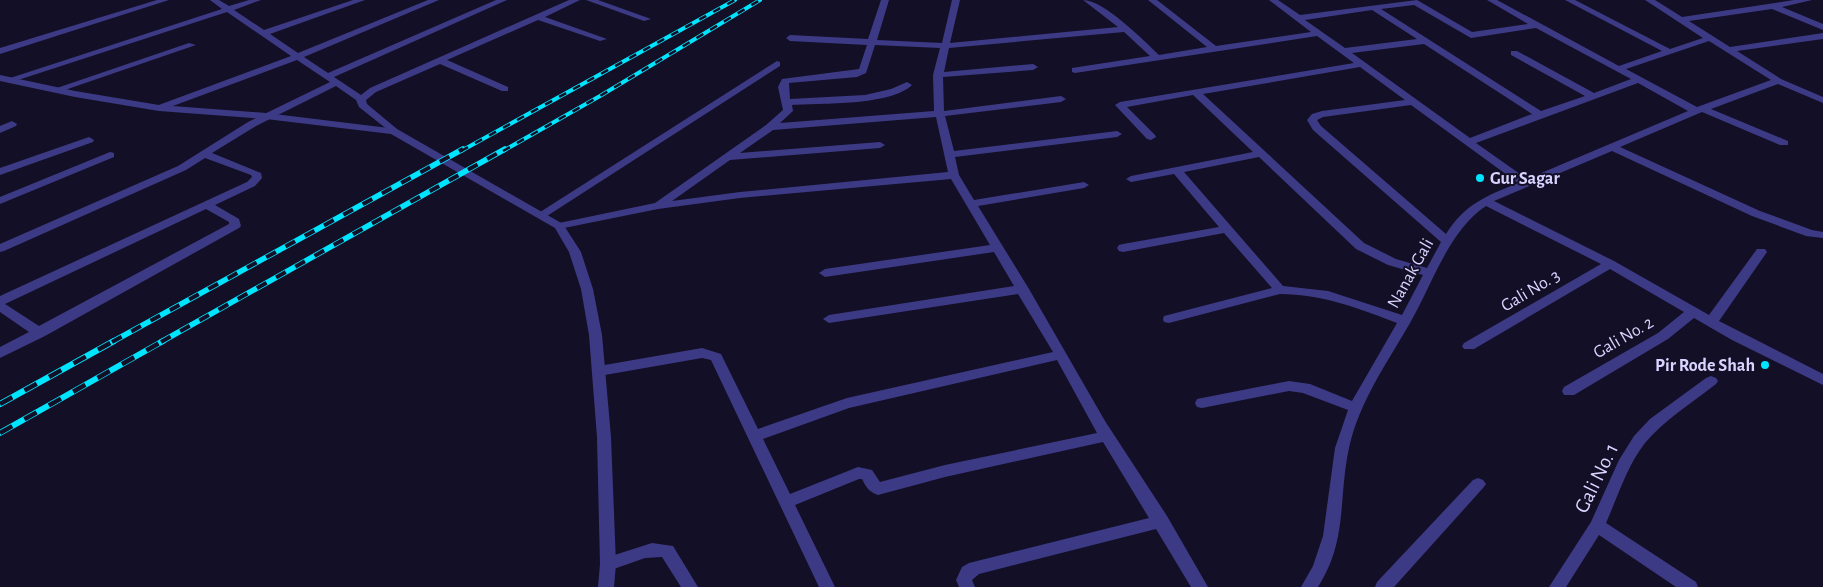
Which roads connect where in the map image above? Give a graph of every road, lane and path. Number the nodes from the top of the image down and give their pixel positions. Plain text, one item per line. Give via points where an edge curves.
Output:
1 (165, 0) edge
2 (214, 0) edge
3 (257, 0) edge
4 (335, 0) edge
5 (361, 0) edge
6 (435, 0) edge
7 (502, 0) edge
8 (576, 0) edge
9 (590, 0) edge
10 (885, 0) edge
11 (956, 0) edge
12 (1087, 0) edge
13 (1152, 0) edge
14 (1273, 0) edge
15 (1491, 0) edge
16 (1569, 0) edge
17 (1649, 0) edge
18 (1808, 0) edge
19 (1413, 1) edge
20 (344, 6) junction
21 (1773, 6) junction
22 (1374, 8) junction
23 (227, 9) junction
24 (538, 17) junction
25 (1299, 18) junction
26 (647, 19) dead end
27 (1681, 20) junction
28 (1536, 25) junction
29 (1823, 28) edge
30 (1126, 29) junction
31 (263, 33) junction
32 (1319, 33) junction
33 (1823, 36) edge
34 (790, 38) dead end
35 (1710, 38) junction
36 (603, 40) dead end
37 (870, 41) junction
38 (1425, 41) junction
39 (192, 45) dead end
40 (945, 46) junction
41 (1214, 49) junction
42 (1729, 50) junction
43 (0, 51) edge
44 (1345, 52) junction
45 (1670, 52) junction
46 (1514, 53) dead end
47 (298, 56) junction
48 (1157, 58) junction
49 (441, 62) junction
50 (777, 64) dead end
51 (1362, 64) junction
52 (1033, 67) dead end
53 (1618, 69) junction
54 (1075, 70) dead end
55 (938, 75) junction
56 (328, 76) junction
57 (4, 79) edge
58 (1638, 80) junction
59 (1778, 81) junction
60 (337, 82) junction
61 (907, 85) dead end
62 (505, 89) dead end
63 (56, 90) junction
64 (1194, 91) junction
65 (1593, 96) junction
66 (361, 99) junction
67 (1061, 99) dead end
68 (1823, 100) edge
69 (787, 102) junction
70 (1414, 102) junction
71 (159, 108) junction
72 (1699, 110) junction
73 (940, 114) junction
74 (1540, 115) junction
75 (266, 116) junction
76 (12, 124) dead end
77 (770, 127) junction
78 (0, 130) edge
79 (392, 132) junction
80 (1117, 134) dead end
81 (1151, 136) dead end
82 (89, 140) dead end
83 (1469, 142) junction
84 (1784, 143) dead end
85 (880, 145) dead end
86 (1612, 147) junction
87 (204, 154) junction
88 (1260, 154) junction
89 (949, 155) junction
90 (110, 156) dead end
91 (728, 157) junction
92 (1176, 170) junction
93 (0, 172) edge
94 (954, 175) junction
95 (1131, 178) dead end
96 (1526, 184) junction
97 (1084, 185) dead end
98 (0, 201) edge
99 (1486, 201) junction
100 (972, 204) junction
101 (206, 205) junction
102 (658, 206) junction
103 (543, 214) junction
104 (560, 226) junction
105 (1227, 229) junction
106 (1823, 235) edge
107 (1448, 242) junction
108 (0, 248) edge
109 (997, 248) junction
110 (1123, 248) dead end
111 (1761, 252) dead end
112 (1610, 264) junction
113 (824, 273) dead end
114 (1431, 273) junction
115 (1023, 290) junction
116 (1280, 290) junction
117 (0, 301) edge
118 (0, 306) edge
119 (1693, 312) junction
120 (829, 319) dead end
121 (1169, 319) dead end
122 (1405, 321) junction
123 (1711, 322) junction
124 (40, 333) junction
125 (1468, 346) dead end
126 (0, 353) edge
127 (1061, 355) junction
128 (599, 371) junction
129 (1823, 380) edge
130 (1711, 381) dead end
131 (1568, 391) dead end
132 (1202, 403) dead end
133 (1356, 408) junction
134 (755, 436) junction
135 (1107, 436) junction
136 (1478, 484) dead end
137 (785, 502) junction
138 (1161, 521) junction
139 (1597, 525) junction
140 (608, 564) junction
141 (606, 587) edge
142 (690, 587) edge
143 (827, 587) edge
144 (967, 587) edge
145 (1200, 587) edge
146 (1309, 587) edge
147 (1383, 587) edge
148 (1557, 587) edge
149 (1690, 587) edge

1 - 43 street
2 - 23 street
3 - 23 street
4 - 20 street
5 - 20 street
6 - 47 street
7 - 56 street
8 - 24 street
9 - 26 street
10 - 37 street
11 - 40 street
12 - 30 street
13 - 41 street
14 - 25 street
15 - 28 street
16 - 45 street
17 - 27 street
18 - 21 street
19 - 22 street
19 - 28 street via 1471,35
20 - 31 street
21 - 27 street
21 - 29 street
22 - 25 street
22 - 38 street
23 - 31 street
23 - 57 street
24 - 36 street
24 - 49 street
25 - 32 street
27 - 35 street
28 - 53 street
30 - 40 street
30 - 48 street
31 - 47 street
32 - 41 street
32 - 44 street
33 - 42 street
34 - 37 street
35 - 42 street
35 - 45 street
37 - 40 street
37 - 69 street via 863,71 785,81 783,87
38 - 44 street
38 - 74 street
39 - 63 street
40 - 55 street
41 - 48 street
42 - 59 street
44 - 51 street
45 - 53 street
46 - 65 street
47 - 56 street
47 - 71 street
48 - 54 street
49 - 62 street
49 - 66 street via 373,90
50 - 103 street
51 - 64 street
51 - 70 street
52 - 55 street
53 - 58 street
55 - 73 street
56 - 60 street
57 - 63 street
58 - 65 street
58 - 72 street
59 - 68 street
59 - 72 street, Nanak Gali
60 - 66 street
60 - 75 street
61 - 69 street via 873,96
63 - 71 street
64 - 81 street via 1120,105
64 - 88 street
65 - 74 street
66 - 79 street via 362,105
67 - 73 street
69 - 77 street via 788,111
70 - 83 street
70 - 107 street via 1322,114 1312,120
71 - 75 street
72 - 84 street
72 - 86 street, Nanak Gali
73 - 77 street
73 - 89 street
74 - 83 street
75 - 79 street
75 - 87 street
76 - 78 street
77 - 91 street
79 - 103 street
80 - 89 street
82 - 93 street
83 - 96 street
85 - 91 street
86 - 96 street, Nanak Gali
86 - 106 street via 1780,223 1813,236
87 - 101 street via 258,175 251,184
87 - 108 street via 182,168
88 - 92 street
88 - 114 street via 1360,246 1392,262
89 - 94 street
90 - 98 street
91 - 102 street
92 - 95 street
92 - 105 street
94 - 100 street
94 - 102 street
96 - 99 street, Nanak Gali
97 - 100 street
99 - 107 street, Nanak Gali via 1459,223
99 - 112 street
100 - 109 street
101 - 117 street
101 - 124 street via 235,221 235,226
102 - 104 street
103 - 104 street
104 - 128 street via 576,250 592,306
105 - 110 street
105 - 116 street
107 - 114 street, Nanak Gali
109 - 113 street
109 - 115 street
111 - 123 street
112 - 119 street
112 - 125 street, Gali No. 3
114 - 122 street, Nanak Gali
115 - 120 street
115 - 127 street
116 - 121 street
116 - 122 street via 1319,291
118 - 124 street
119 - 123 street
119 - 131 street, Gali No. 2 via 1663,336
122 - 133 street, Nanak Gali
123 - 129 street
124 - 126 street
127 - 134 street via 847,404
127 - 135 street
128 - 134 street via 711,354 720,364
128 - 140 street
130 - 139 street, Gali No. 1 via 1655,423 1639,440 1626,460
132 - 133 street via 1289,386 1305,388
133 - 146 street, Nanak Gali via 1341,450 1333,532
134 - 137 street
135 - 137 street via 945,470 878,489 867,474 858,473
135 - 138 street
136 - 147 street
137 - 143 street
138 - 144 street via 975,568 964,580
138 - 145 street
139 - 148 street, Gali No. 1
139 - 149 street
140 - 141 street
140 - 142 street via 660,549 674,558

